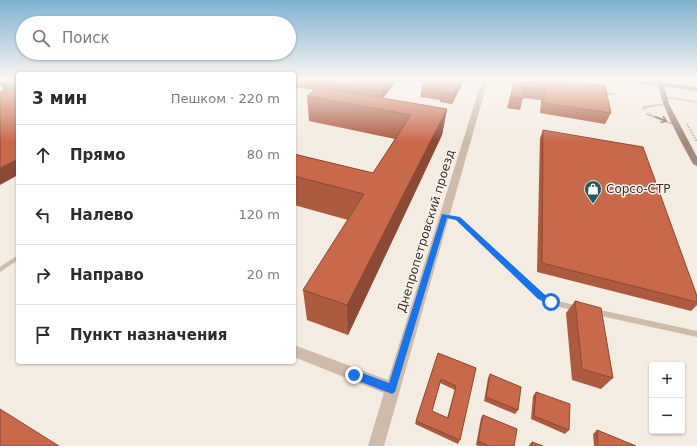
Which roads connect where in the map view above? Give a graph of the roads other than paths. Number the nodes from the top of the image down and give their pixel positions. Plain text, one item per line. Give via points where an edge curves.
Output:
1 (480, 101) edge
2 (666, 101) junction
3 (697, 102) edge
4 (697, 105) edge
5 (645, 108) dead end
6 (647, 114) dead end
7 (676, 125) junction
8 (697, 164) edge
9 (444, 216) junction
10 (16, 259) edge
11 (0, 270) edge
12 (582, 309) edge
13 (590, 311) edge
14 (697, 334) edge
15 (296, 352) edge
16 (392, 389) junction
17 (376, 446) edge

1 - 9 street, Днепропетровский проезд
2 - 3 lane
2 - 4 lane
2 - 5 lane
2 - 7 street
6 -> 7 lane
7 - 8 street
9 - 12 lane via 458,219 541,296 551,302
9 - 16 street, Днепропетровский проезд
10 - 11 lane
13 - 14 lane
15 - 16 street
16 - 17 street, Днепропетровский проезд

